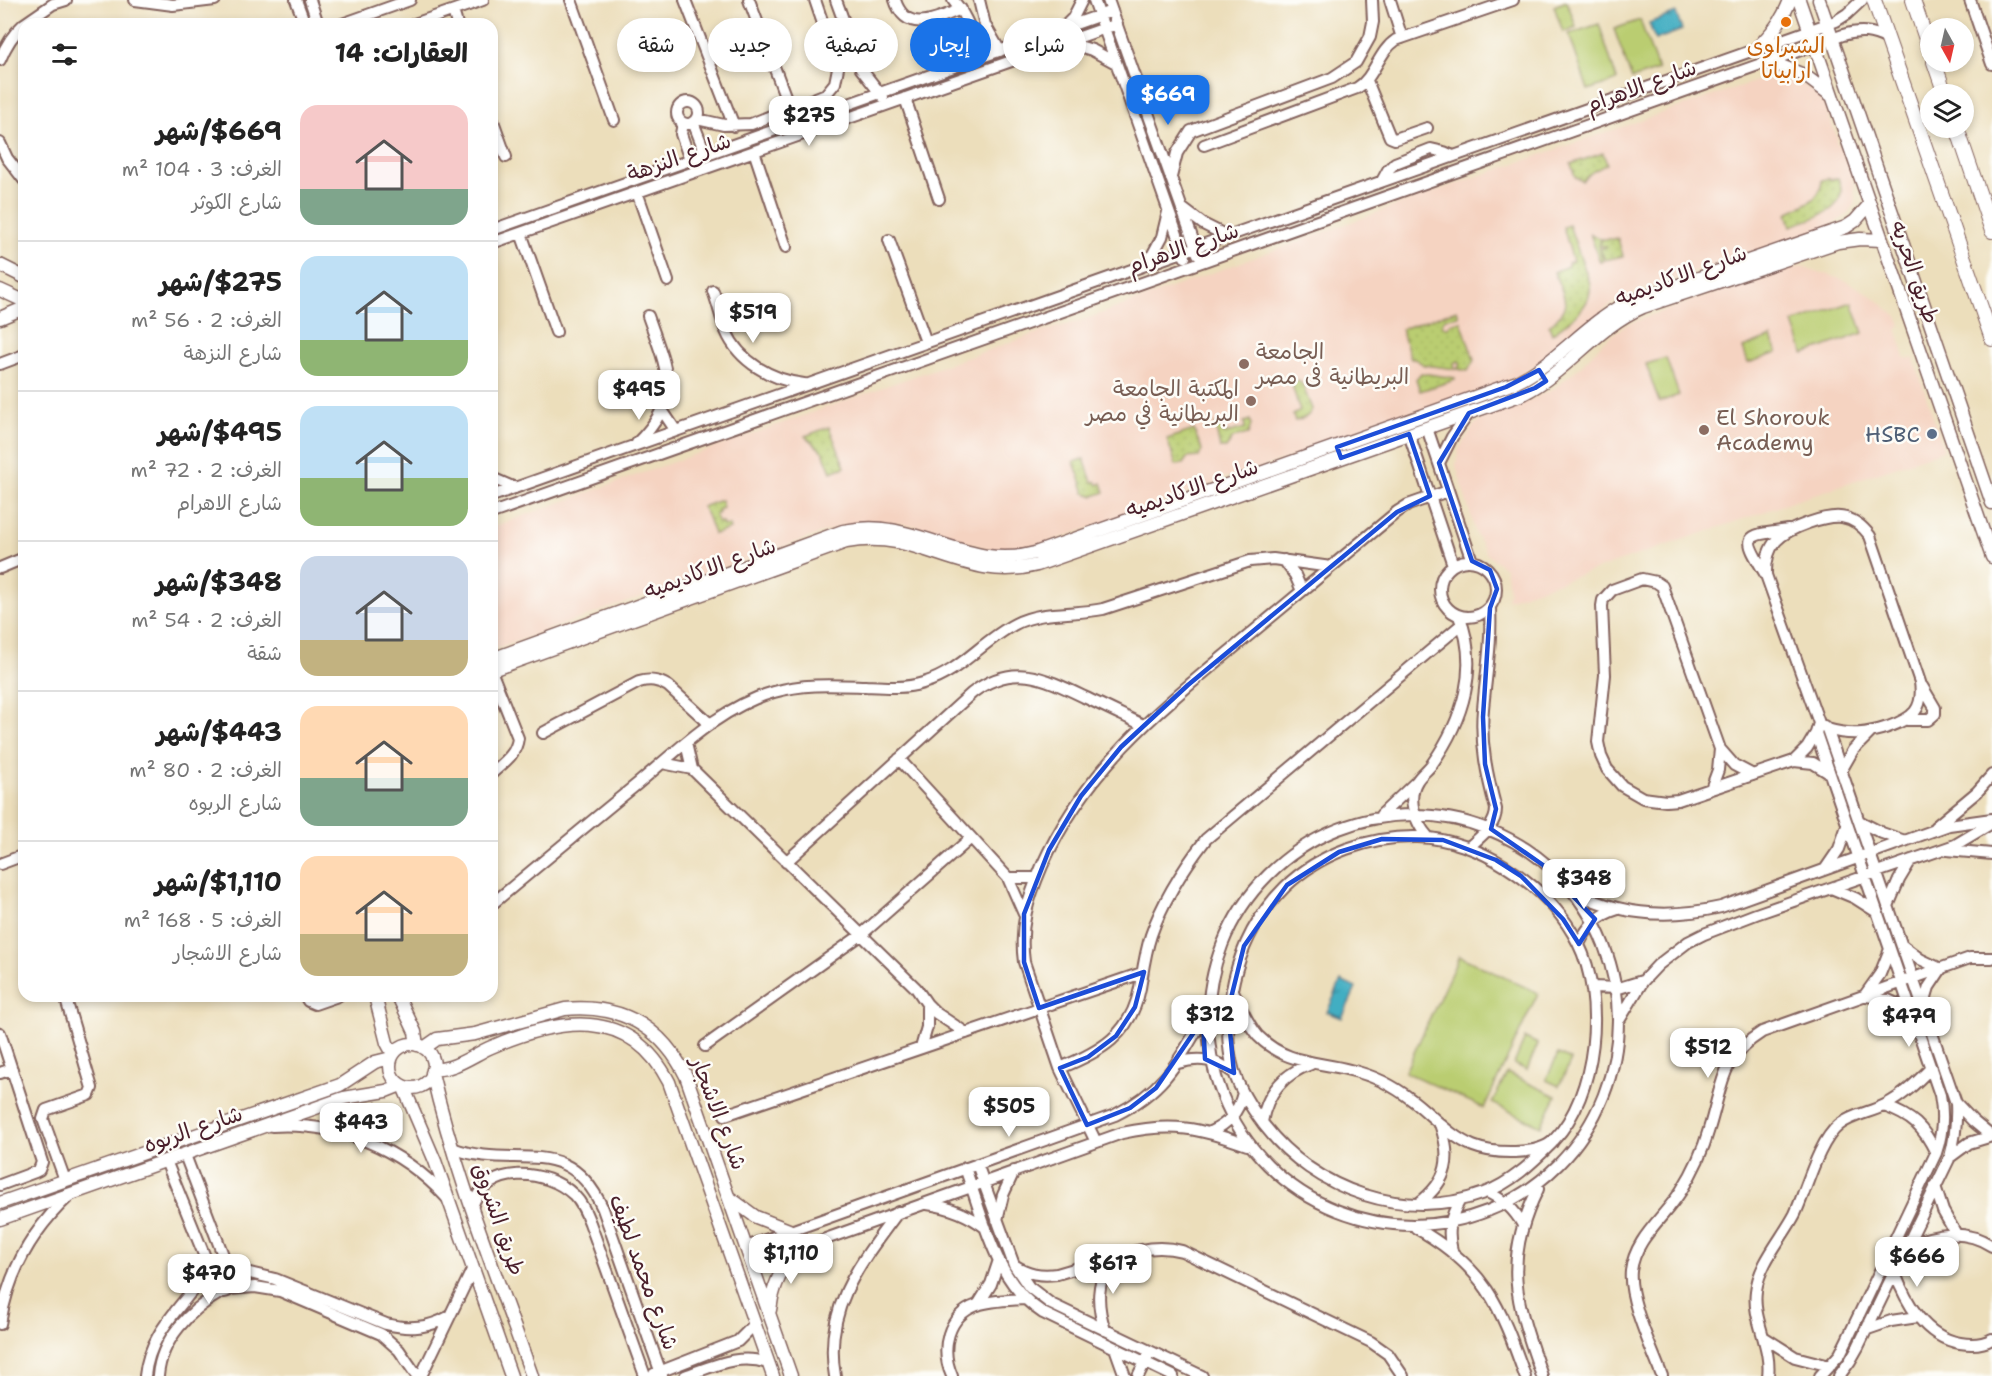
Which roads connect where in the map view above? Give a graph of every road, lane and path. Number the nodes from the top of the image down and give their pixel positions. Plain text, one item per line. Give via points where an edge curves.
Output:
1 (66, 0) edge
2 (135, 0) edge
3 (215, 0) edge
4 (296, 0) edge
5 (310, 0) edge
6 (410, 0) edge
7 (483, 0) edge
8 (571, 0) edge
9 (685, 0) edge
10 (749, 0) edge
11 (815, 0) edge
12 (836, 0) edge
13 (895, 0) edge
14 (953, 0) edge
15 (980, 0) edge
16 (1082, 0) edge
17 (1094, 0) edge
18 (1108, 0) edge
19 (1372, 0) edge
20 (1390, 0) edge
21 (1513, 0) edge
22 (1790, 0) edge
23 (1799, 0) edge
24 (1819, 0) edge
25 (1862, 0) edge
26 (1874, 0) edge
27 (1913, 0) edge
28 (1970, 0) edge
29 (961, 9) junction
30 (453, 10) junction
31 (1112, 11) junction
32 (1100, 16) junction
33 (33, 18) edge
34 (303, 18) edge
35 (316, 18) edge
36 (359, 18) edge
37 (431, 18) edge
38 (456, 18) edge
39 (966, 18) edge
40 (1073, 18) edge
41 (1086, 21) edge
42 (1920, 21) edge
43 (1117, 24) junction
44 (1828, 24) junction
45 (1104, 29) junction
46 (18, 30) edge
47 (1810, 30) junction
48 (1086, 35) edge
49 (1402, 38) junction
50 (1833, 39) junction
51 (1887, 39) junction
52 (1815, 45) junction
53 (1086, 48) edge
54 (1756, 49) junction
55 (1003, 50) edge
56 (1000, 51) junction
57 (991, 54) edge
58 (1737, 56) junction
59 (0, 60) edge
60 (1724, 61) junction
61 (1768, 62) junction
62 (1116, 63) junction
63 (1003, 64) edge
64 (1992, 64) edge
65 (1743, 70) junction
66 (940, 72) edge
67 (1729, 75) junction
68 (1367, 81) junction
69 (879, 93) junction
70 (905, 98) junction
71 (1834, 98) junction
72 (889, 104) junction
73 (790, 109) junction
74 (1859, 117) junction
75 (614, 120) dead end
76 (691, 121) junction
77 (1842, 123) junction
78 (734, 126) junction
79 (1427, 128) dead end
80 (498, 135) edge
81 (1961, 138) edge
82 (1395, 139) junction
83 (0, 143) edge
84 (1204, 145) dead end
85 (754, 151) junction
86 (706, 155) junction
87 (1453, 156) junction
88 (506, 157) dead end
89 (1402, 159) junction
90 (690, 160) junction
91 (18, 172) edge
92 (1171, 177) junction
93 (1382, 181) junction
94 (637, 192) junction
95 (939, 199) dead end
96 (1870, 204) junction
97 (1987, 205) edge
98 (1181, 207) junction
99 (1168, 208) junction
100 (498, 228) edge
101 (1992, 231) edge
102 (521, 233) junction
103 (1227, 236) junction
104 (889, 240) dead end
105 (1882, 240) junction
106 (498, 241) edge
107 (786, 247) dead end
108 (1195, 247) junction
109 (1183, 251) junction
110 (1201, 262) junction
111 (1148, 263) junction
112 (0, 265) edge
113 (1189, 267) junction
114 (18, 274) edge
115 (668, 281) dead end
116 (0, 290) edge
117 (1676, 290) junction
118 (713, 291) dead end
119 (18, 298) edge
120 (18, 310) edge
121 (648, 316) dead end
122 (0, 318) edge
123 (556, 332) dead end
124 (1934, 338) junction
125 (1992, 339) edge
126 (926, 342) junction
127 (1918, 343) junction
128 (18, 357) edge
129 (0, 364) edge
130 (1543, 375) junction
131 (807, 384) junction
132 (662, 410) junction
133 (1469, 413) junction
134 (702, 421) junction
135 (1427, 428) junction
136 (676, 431) junction
137 (1409, 434) junction
138 (708, 437) junction
139 (635, 446) junction
140 (1339, 452) junction
141 (1439, 463) junction
142 (498, 481) edge
143 (515, 488) junction
144 (1448, 491) junction
145 (498, 494) edge
146 (1431, 498) junction
147 (1992, 503) edge
148 (498, 511) edge
149 (1789, 530) junction
150 (1992, 557) edge
151 (1284, 560) junction
152 (1472, 561) junction
153 (18, 562) edge
154 (1453, 565) junction
155 (1331, 567) junction
156 (0, 568) edge
157 (1766, 575) junction
158 (1302, 591) junction
159 (1490, 608) junction
160 (1460, 620) junction
161 (530, 651) junction
162 (498, 658) edge
163 (498, 668) edge
164 (1920, 682) junction
165 (498, 686) edge
166 (1906, 720) junction
167 (710, 724) junction
168 (1143, 725) junction
169 (1821, 728) junction
170 (543, 733) dead end
171 (1870, 733) junction
172 (686, 743) junction
173 (1720, 749) junction
174 (899, 759) junction
175 (1794, 761) junction
176 (662, 763) junction
177 (498, 767) edge
178 (692, 770) junction
179 (1841, 771) junction
180 (1829, 773) junction
181 (1753, 775) junction
182 (1992, 775) edge
183 (1416, 782) junction
184 (1711, 789) junction
185 (1414, 812) junction
186 (1379, 817) junction
187 (1992, 821) edge
188 (1859, 822) junction
189 (1848, 826) junction
190 (1489, 828) junction
191 (1927, 833) junction
192 (1428, 837) junction
193 (971, 838) junction
194 (1906, 841) junction
195 (1469, 847) junction
196 (1940, 850) junction
197 (1870, 853) junction
198 (1992, 854) edge
199 (18, 857) edge
200 (1858, 858) junction
201 (1911, 860) junction
202 (786, 862) junction
203 (0, 864) edge
204 (1826, 869) junction
205 (1876, 872) junction
206 (1865, 876) junction
207 (1008, 879) junction
208 (1037, 879) junction
209 (1569, 888) junction
210 (1831, 888) junction
211 (498, 899) edge
212 (1888, 906) junction
213 (1618, 908) junction
214 (1877, 912) junction
215 (1024, 914) junction
216 (1595, 920) junction
217 (861, 935) junction
218 (1579, 944) junction
219 (1902, 945) junction
220 (1890, 948) junction
221 (1992, 958) edge
222 (1941, 969) junction
223 (1142, 973) junction
224 (1913, 978) junction
225 (1643, 981) junction
226 (1902, 982) junction
227 (1592, 987) junction
228 (1619, 988) junction
229 (1232, 989) junction
230 (1864, 996) junction
231 (67, 1002) edge
232 (376, 1002) edge
233 (401, 1002) edge
234 (927, 1004) junction
235 (1923, 1007) junction
236 (1039, 1008) junction
237 (1911, 1010) junction
238 (1205, 1016) junction
239 (1617, 1025) junction
240 (0, 1033) edge
241 (966, 1033) junction
242 (420, 1046) junction
243 (705, 1046) dead end
244 (921, 1048) junction
245 (392, 1056) junction
246 (1205, 1059) junction
247 (1178, 1063) junction
248 (1312, 1064) junction
249 (1060, 1068) junction
250 (1931, 1068) junction
251 (12, 1069) junction
252 (433, 1071) junction
253 (0, 1073) edge
254 (1234, 1073) junction
255 (340, 1085) junction
256 (402, 1085) junction
257 (1243, 1093) junction
258 (345, 1098) junction
259 (1956, 1103) junction
260 (1884, 1106) junction
261 (725, 1115) dead end
262 (1228, 1121) junction
263 (1262, 1122) junction
264 (1440, 1124) junction
265 (1087, 1125) junction
266 (265, 1126) junction
267 (1210, 1132) junction
268 (1992, 1136) edge
269 (1096, 1142) junction
270 (1552, 1143) junction
271 (1250, 1146) junction
272 (452, 1149) junction
273 (714, 1153) junction
274 (1936, 1153) junction
275 (185, 1155) junction
276 (1950, 1157) junction
277 (697, 1159) junction
278 (166, 1161) junction
279 (977, 1164) junction
280 (107, 1166) junction
281 (965, 1168) junction
282 (1014, 1171) junction
283 (65, 1180) junction
284 (112, 1180) junction
285 (984, 1182) junction
286 (1541, 1182) junction
287 (0, 1185) edge
288 (972, 1186) junction
289 (1935, 1186) junction
290 (1487, 1192) junction
291 (70, 1195) junction
292 (729, 1197) junction
293 (1460, 1200) junction
294 (449, 1201) junction
295 (0, 1203) edge
296 (923, 1203) junction
297 (1419, 1203) junction
298 (1510, 1206) junction
299 (472, 1207) junction
300 (898, 1212) junction
301 (0, 1219) edge
302 (997, 1220) junction
303 (1523, 1225) junction
304 (1413, 1227) junction
305 (1449, 1227) junction
306 (789, 1230) junction
307 (988, 1230) junction
308 (1956, 1234) junction
309 (1906, 1245) junction
310 (1992, 1246) edge
311 (746, 1247) junction
312 (795, 1249) junction
313 (1452, 1251) junction
314 (1110, 1259) junction
315 (999, 1260) junction
316 (753, 1265) junction
317 (1014, 1265) junction
318 (229, 1266) junction
319 (473, 1268) junction
320 (207, 1271) junction
321 (1894, 1271) junction
322 (225, 1291) junction
323 (1024, 1299) junction
324 (978, 1305) junction
325 (770, 1314) junction
326 (450, 1316) junction
327 (1918, 1317) junction
328 (0, 1323) edge
329 (755, 1324) junction
330 (1105, 1330) junction
331 (1865, 1330) junction
332 (1765, 1338) junction
333 (1992, 1339) edge
334 (1115, 1348) junction
335 (1151, 1352) junction
336 (1145, 1362) junction
337 (768, 1363) junction
338 (1830, 1366) junction
339 (661, 1374) edge
340 (689, 1375) edge
341 (1169, 1375) edge
342 (1840, 1375) edge
343 (145, 1376) edge
344 (158, 1376) edge
345 (417, 1376) edge
346 (421, 1376) edge
347 (511, 1376) edge
348 (532, 1376) edge
349 (646, 1376) edge
350 (773, 1376) edge
351 (791, 1376) edge
352 (835, 1376) edge
353 (952, 1376) edge
354 (1125, 1376) edge
355 (1138, 1376) edge
356 (1202, 1376) edge
357 (1403, 1376) edge
358 (1525, 1376) edge
359 (1542, 1376) edge
360 (1662, 1376) edge
361 (1768, 1376) edge
362 (1820, 1376) edge

1 - 33 street
2 - 3 street via 173,5
4 - 34 street
5 - 35 street
6 - 36 street
7 - 30 street
8 - 75 street
9 - 78 street
10 - 73 street
11 - 73 street via 836,61 837,76 826,94
12 - 69 street via 861,69
13 - 29 street via 903,15 921,22
14 - 29 street
15 - 56 street via 985,25
16 - 40 street
17 - 32 street
18 - 31 street
19 - 92 street via 1370,37 1356,62 1332,78 1191,131 1177,153
20 - 49 street
21 - 49 street
22 - 54 street via 1781,20
23 - 47 street, طريق الحريه
24 - 44 street, طريق الحريه
25 - 44 street, شارع الاهرام via 1847,15
26 - 51 main road
27 - 42 main road
28 - 64 street
29 - 39 street
30 - 37 street
30 - 38 street
31 - 32 street, شارع النزهة
31 - 43 street
32 - 41 street, شارع النزهة
32 - 45 street
43 - 45 street, شارع النزهة
43 - 92 street
44 - 47 street, شارع الاهرام
44 - 50 street, طريق الحريه
45 - 48 street, شارع النزهة
45 - 62 street
46 - 59 street
47 - 52 street, طريق الحريه
47 - 54 street, شارع الاهرام
49 - 68 street via 1387,48
50 - 51 street, شارع الاهرام via 1866,31
50 - 52 street, شارع الاهرام
50 - 74 street, طريق الحريه
51 - 125 main road
52 - 61 street, شارع الاهرام
52 - 71 street, طريق الحريه
53 - 62 street
54 - 58 street, شارع الاهرام
55 - 56 street, شارع النزهة
56 - 57 street, شارع النزهة
58 - 60 street, شارع الاهرام
58 - 65 street
60 - 67 street
60 - 87 street, شارع الاهرام
61 - 65 street, شارع الاهرام
61 - 71 street via 1804,75
62 - 99 street
63 - 70 street, شارع النزهة
65 - 67 street, شارع الاهرام
66 - 69 street, شارع النزهة
67 - 110 street, شارع الاهرام
68 - 82 street via 1387,134
68 - 84 street via 1352,91
69 - 72 street
69 - 86 street, شارع النزهة
70 - 72 street, شارع النزهة
70 - 95 street
71 - 77 street, طريق الحريه
72 - 85 street, شارع النزهة
73 - 78 street via 751,124
74 - 77 street
74 - 124 street, طريق الحريه
76 - 78 street
76 - 86 street
76 - 90 street via 681,134
77 - 96 street, طريق الحريه
79 - 82 street
80 - 88 street
81 - 97 main road
82 - 89 street
83 - 91 street
85 - 94 street, شارع النزهة
85 - 107 street
86 - 90 street, شارع النزهة
87 - 89 street via 1431,149
87 - 93 street, شارع الاهرام
89 - 93 street via 1392,165
90 - 100 street, شارع النزهة
92 - 98 street
93 - 103 street, شارع الاهرام
94 - 102 street, شارع النزهة
94 - 115 street
96 - 105 street, طريق الحريه
96 - 117 street, شارع الاكاديميه via 1846,227
97 - 101 main road
98 - 103 street
98 - 108 street
99 - 109 street
99 - 111 street via 1162,237
102 - 106 street, شارع النزهة
102 - 123 street
103 - 108 street, شارع الاهرام
104 - 126 street
105 - 117 street, شارع الاكاديميه via 1838,242
105 - 127 street, طريق الحريه
108 - 109 street, شارع الاهرام
108 - 110 street
109 - 111 street, شارع الاهرام
109 - 113 street
110 - 113 street, شارع الاهرام
111 - 126 street, شارع الاهرام
112 - 114 street
113 - 138 street, شارع الاهرام
116 - 119 street
117 - 130 street, شارع الاكاديميه via 1638,297 1610,311
118 - 131 street via 727,332 749,361 775,377
120 - 122 street
121 - 132 street via 667,373
124 - 127 street
124 - 147 street, طريق الحريه
126 - 131 street, شارع الاهرام
127 - 150 street, طريق الحريه
128 - 129 street
130 - 133 street, شارع الاكاديميه via 1523,394
130 - 140 street, شارع الاكاديميه
131 - 134 street, شارع الاهرام
132 - 136 street
132 - 139 street
133 - 135 street, شارع الاكاديميه
133 - 141 street
134 - 136 street, شارع الاهرام
134 - 138 street
135 - 137 street, شارع الاكاديميه
135 - 141 street
136 - 139 street, شارع الاهرام
137 - 140 street, شارع الاكاديميه
137 - 146 street
138 - 148 street, شارع الاهرام
139 - 143 street, شارع الاهرام
140 - 161 street, شارع الاكاديميه via 1130,526 1012,558 976,555 899,531 843,531 804,550
141 - 144 street
142 - 143 street
143 - 145 street, شارع الاهرام
144 - 146 street
144 - 152 street
146 - 154 street
146 - 155 street via 1397,512
149 - 157 street via 1773,544
149 - 157 street via 1752,537 1751,549
149 - 164 street via 1835,516 1855,521 1864,528
151 - 155 street
151 - 158 street
151 - 167 street via 1242,563 1103,609 1024,620 952,670 925,683 895,687 798,686 751,700
152 - 154 street
152 - 159 street via 1490,570 1495,579 1497,589
153 - 156 street
154 - 160 street via 1443,576 1440,592 1446,606
155 - 158 street
157 - 169 street
158 - 168 street
159 - 160 street
159 - 190 street via 1491,647 1483,717 1485,764 1496,816
160 - 183 street via 1469,663 1463,705 1443,747
160 - 223 street via 1206,839 1162,909
161 - 162 street, شارع الاكاديميه
161 - 163 street, شارع الاكاديميه
164 - 166 street via 1920,704
164 - 166 street via 1935,714 1928,720
165 - 177 street via 518,738 516,749
166 - 171 street
167 - 170 street via 668,686 646,680
167 - 172 street
168 - 174 street via 1050,680 1015,675 982,686
168 - 208 street via 1081,796
169 - 171 street via 1848,734
169 - 175 street
169 - 179 street
169 - 180 street
171 - 179 street via 1853,750
172 - 176 street
172 - 178 street
173 - 181 street via 1734,765
173 - 184 street
173 - 184 street via 1662,586 1642,579 1612,590 1602,606 1605,665 1598,742 1607,769 1632,793 1654,800 1678,800
174 - 193 street
174 - 202 street
175 - 180 street via 1813,763
175 - 181 street
176 - 178 street
176 - 211 street
178 - 202 street
179 - 188 street
180 - 189 street
181 - 184 street
182 - 191 street
183 - 185 street
183 - 186 street
185 - 186 street
185 - 190 street via 1452,816
185 - 192 street
186 - 238 street via 1313,845 1292,859 1254,896 1226,940
187 - 191 street via 1957,823
187 - 196 street via 1963,841
188 - 194 street
188 - 197 street
189 - 200 street
189 - 204 street
190 - 195 street
190 - 209 street via 1530,854
191 - 194 street
192 - 195 street
192 - 229 street via 1360,844 1320,861 1287,885 1255,926
193 - 207 street
193 - 217 street
194 - 197 street
195 - 218 street via 1521,876 1544,896
196 - 198 street
196 - 201 street
197 - 200 street
197 - 205 street
199 - 203 street
200 - 204 street
200 - 206 street
201 - 205 street
201 - 212 street
202 - 217 street
204 - 213 street via 1706,910 1667,915
205 - 206 street
205 - 212 street
206 - 210 street
206 - 214 street
207 - 208 street
207 - 215 street
208 - 215 street
209 - 213 street
209 - 216 street
210 - 214 street
210 - 225 street via 1704,933 1672,953
212 - 219 street
213 - 216 street
214 - 220 street
215 - 236 street via 1024,962
216 - 218 street
216 - 228 street via 1611,952
217 - 234 street via 916,988
217 - 243 street
218 - 227 street
219 - 222 street
219 - 224 street
220 - 226 street
220 - 230 street via 1880,974
221 - 222 street via 1970,958
222 - 224 street
222 - 235 street via 1929,987
223 - 236 street
223 - 249 street via 1135,1007 1116,1036 1088,1057
224 - 226 street
224 - 235 street
225 - 228 street
225 - 239 street
226 - 230 street
226 - 237 street
227 - 228 street
227 - 270 street via 1594,1042 1589,1070 1572,1112
228 - 239 street
229 - 248 street via 1248,1022 1263,1040 1282,1054
229 - 254 street via 1227,1031
230 - 237 street via 1888,1000
230 - 360 street via 1762,1032 1739,1050 1726,1068 1702,1152 1674,1201 1640,1245 1632,1270 1633,1295
231 - 283 street via 92,1088 89,1095 43,1114
232 - 245 street
233 - 242 street
234 - 241 street
234 - 244 street
235 - 259 street
236 - 241 street
236 - 249 street
237 - 250 street
238 - 246 street
238 - 247 street
239 - 286 street via 1604,1080 1590,1114 1565,1155
240 - 251 street
241 - 244 street
242 - 245 street via 404,1045
242 - 252 street via 432,1057
242 - 273 street, شارع الاشجار via 564,1009 594,1008 624,1015 656,1034 679,1063
244 - 261 street
245 - 255 street, شارع الربوه via 375,1062
245 - 256 street via 392,1076
246 - 247 street
246 - 254 street
246 - 262 street via 1213,1092
247 - 265 street via 1144,1099
248 - 263 street via 1277,1085
248 - 264 street via 1374,1078 1411,1099
249 - 265 street
250 - 260 street
250 - 274 street via 1943,1107
251 - 253 street
251 - 287 street via 42,1162 39,1170
252 - 256 street via 420,1086
252 - 272 street, طريق الشروق
252 - 277 street, شارع الاشجار via 551,1028 587,1024 613,1029 636,1041 661,1066
254 - 257 street
255 - 258 street
255 - 280 street, شارع الربوه
256 - 258 street, شارع الربوه
256 - 294 street, طريق الشروق
257 - 262 street
257 - 263 street
258 - 266 street, شارع الربوه
259 - 268 street
259 - 276 street
260 - 274 street via 1917,1123
260 - 332 street via 1839,1124 1820,1150 1794,1214 1757,1281 1755,1306
262 - 267 street
262 - 271 street
263 - 297 street via 1289,1153 1322,1178 1359,1194
264 - 270 street via 1464,1142 1497,1152 1525,1151
264 - 297 street via 1446,1164 1437,1186
265 - 269 street
265 - 279 street
266 - 275 street, شارع الربوه
266 - 294 street via 317,1127 367,1140 412,1166
267 - 269 street via 1157,1128
267 - 271 street
268 - 276 street via 1969,1143
269 - 282 street
270 - 290 street via 1519,1173
271 - 304 street via 1290,1179 1337,1206
272 - 299 street, طريق الشروق
272 - 339 street, شارع محمد لطيف via 484,1157 554,1160 584,1179 603,1209
273 - 277 street
273 - 292 street, شارع الاشجار
274 - 338 street via 1847,1341
275 - 278 street, شارع الربوه
275 - 318 street
276 - 289 street
277 - 329 street, شارع الاشجار
278 - 284 street, شارع الربوه
278 - 320 street
279 - 281 street
279 - 285 street
280 - 283 street, شارع الربوه
280 - 284 street
281 - 288 street
281 - 306 street
282 - 285 street
282 - 302 street
283 - 295 street, شارع الربوه
284 - 291 street, شارع الربوه
285 - 288 street
285 - 302 street
286 - 298 street
286 - 303 street
288 - 296 street
288 - 307 street
289 - 308 street via 1943,1212
289 - 309 street
290 - 293 street
290 - 298 street
291 - 301 street, شارع الربوه
291 - 328 street via 24,1251 11,1280
292 - 306 street via 756,1217
292 - 311 street, شارع الاشجار
293 - 297 street
293 - 305 street
294 - 319 street, طريق الشروق
296 - 300 street
296 - 307 street via 958,1210
298 - 303 street
298 - 305 street via 1481,1220
299 - 348 street, طريق الشروق
299 - 349 street, شارع محمد لطيف via 486,1186 514,1175 546,1178 574,1195 590,1223
300 - 312 street
300 - 352 street via 846,1288 835,1328
302 - 317 street
303 - 359 street via 1517,1256 1517,1294
304 - 305 street
304 - 313 street
305 - 313 street
306 - 311 street
307 - 315 street
308 - 309 street
308 - 310 street
309 - 321 street
311 - 316 street, شارع الاشجار
312 - 316 street
312 - 325 street via 777,1280
313 - 358 street via 1492,1296 1507,1323
314 - 317 street via 1045,1276
314 - 330 street via 1099,1294
314 - 357 street via 1151,1247 1182,1251 1371,1342 1388,1354
315 - 323 street
315 - 324 street
316 - 325 street, شارع الاشجار
317 - 330 street via 1029,1287 1051,1304
318 - 320 street via 214,1263
318 - 322 street via 235,1279
318 - 326 street via 399,1327 426,1326
319 - 326 street
319 - 347 street, طريق الشروق
320 - 322 street via 207,1286 215,1292
320 - 343 street via 161,1328
321 - 327 street
321 - 331 street
322 - 344 street via 182,1323 171,1337
322 - 345 street via 255,1287 280,1292 381,1334 399,1350
323 - 324 street
323 - 334 street via 1043,1313
324 - 353 street via 966,1310 950,1329 945,1354
325 - 351 street, شارع الاشجار
326 - 346 street
327 - 331 street
327 - 333 street via 1928,1328 1953,1342 1982,1344
329 - 337 street, شارع الاشجار
329 - 339 street via 733,1344
330 - 335 street
331 - 342 street
332 - 338 street via 1795,1357
332 - 361 street
334 - 336 street
334 - 354 street
335 - 336 street
335 - 356 street
336 - 341 street
336 - 355 street
337 - 340 street via 737,1358
337 - 350 street, شارع الاشجار
338 - 362 street
339 - 349 street

